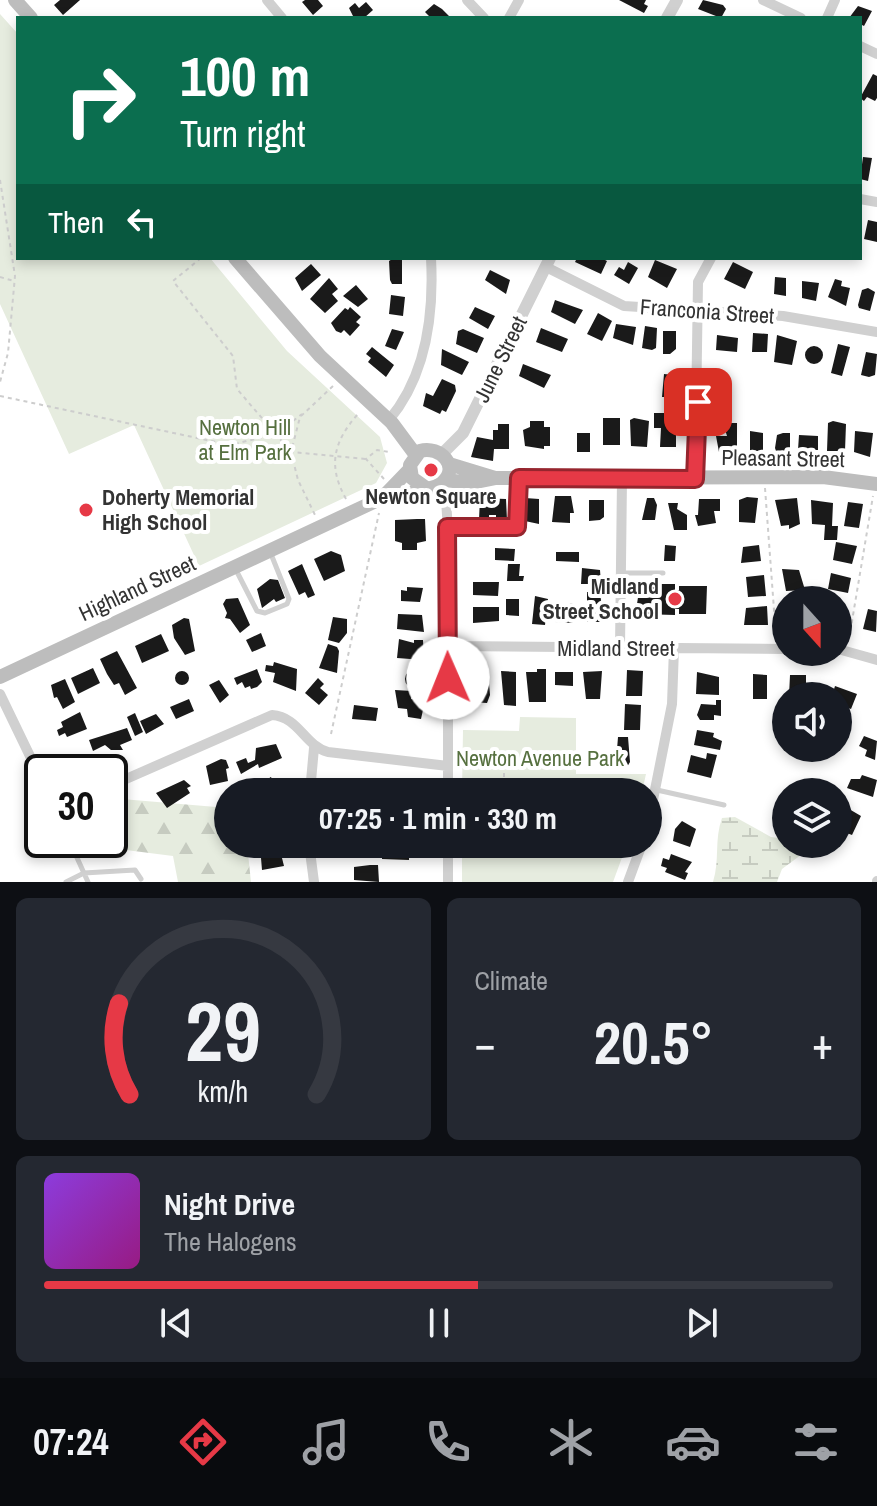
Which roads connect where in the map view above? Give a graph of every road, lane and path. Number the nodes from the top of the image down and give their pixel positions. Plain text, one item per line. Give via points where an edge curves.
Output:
1 (15, 0) edge
2 (267, 0) edge
3 (467, 0) edge
4 (763, 0) edge
5 (29, 16) edge
6 (280, 16) edge
7 (482, 16) edge
8 (797, 16) edge
9 (0, 180) edge
10 (199, 260) edge
11 (237, 260) edge
12 (431, 260) edge
13 (710, 260) edge
14 (548, 262) edge
15 (0, 277) edge
16 (14, 281) junction
17 (697, 309) junction
18 (877, 332) edge
19 (0, 361) edge
20 (5, 364) junction
21 (342, 377) junction
22 (0, 382) edge
23 (0, 396) edge
24 (302, 414) junction
25 (358, 414) dead end
26 (389, 420) junction
27 (276, 434) junction
28 (291, 452) junction
29 (389, 452) dead end
30 (415, 454) junction
31 (336, 457) junction
32 (366, 459) junction
33 (446, 459) junction
34 (409, 470) junction
35 (496, 478) junction
36 (519, 478) junction
37 (622, 479) junction
38 (695, 479) junction
39 (764, 479) junction
40 (384, 480) dead end
41 (436, 485) junction
42 (875, 490) edge
43 (347, 502) dead end
44 (380, 506) junction
45 (315, 517) dead end
46 (447, 527) junction
47 (269, 550) junction
48 (234, 566) junction
49 (621, 573) junction
50 (663, 573) dead end
51 (773, 586) edge
52 (852, 622) edge
53 (447, 646) junction
54 (620, 648) junction
55 (674, 648) junction
56 (772, 649) edge
57 (852, 653) edge
58 (877, 660) edge
59 (0, 677) edge
60 (0, 694) edge
61 (331, 734) dead end
62 (314, 748) junction
63 (29, 754) edge
64 (448, 766) junction
65 (461, 768) dead end
66 (128, 778) edge
67 (311, 778) edge
68 (448, 778) edge
69 (504, 778) edge
70 (659, 778) edge
71 (662, 791) edge
72 (724, 805) dead end
73 (77, 858) edge
74 (311, 858) edge
75 (448, 858) edge
76 (637, 858) edge
77 (84, 873) junction
78 (141, 879) dead end
79 (66, 882) edge
80 (88, 882) edge
81 (314, 882) edge
82 (448, 882) edge
83 (628, 882) edge

1 - 5 main road
2 - 6 street
3 - 7 street
4 - 8 street
9 - 16 path
10 - 27 path via 173,281 233,356 234,384
11 - 21 main road
12 - 26 street via 429,327 414,380
13 - 17 street via 698,282
14 - 17 street, Franconia Street via 624,306
14 - 33 street, June Street
15 - 16 path
16 - 20 path
17 - 18 street, Franconia Street
17 - 38 street
19 - 20 path
20 - 22 path
21 - 24 path
21 - 26 main road
23 - 27 path via 230,445
24 - 27 path
24 - 28 path
25 - 31 path via 342,431
26 - 30 main road
27 - 28 path
28 - 31 path
28 - 45 path
29 - 32 path via 377,450
30 - 33 main road via 432,449
30 - 34 main road
31 - 32 path
31 - 43 path
32 - 40 path
33 - 35 main road, Pleasant Street
33 - 41 main road
34 - 41 main road via 412,478
34 - 44 main road, Highland Street
35 - 36 main road, Pleasant Street
35 - 41 main road, Pleasant Street
36 - 37 main road, Pleasant Street
36 - 46 lane via 517,527
37 - 38 main road, Pleasant Street
37 - 49 street
38 - 39 main road, Pleasant Street
39 - 42 main road, Pleasant Street via 823,477
39 - 51 path
41 - 44 main road, Highland Street
41 - 46 street via 446,499
42 - 52 path
44 - 47 main road, Highland Street
44 - 61 path
46 - 53 street
47 - 48 main road, Highland Street
47 - 48 lane via 288,594 287,604 260,614
48 - 59 main road, Highland Street
49 - 50 lane
49 - 54 street
53 - 54 street, Midland Street
53 - 64 street
54 - 55 street, Midland Street
55 - 56 street, Midland Street
55 - 70 street via 672,704
57 - 58 street
60 - 63 street
62 - 64 street
62 - 66 street via 290,719 265,717
62 - 67 street
64 - 68 street
65 - 69 path via 504,768
71 - 72 lane
73 - 77 lane
74 - 81 street
75 - 82 street
76 - 83 street
77 - 78 lane via 135,870
77 - 79 lane
77 - 80 lane

